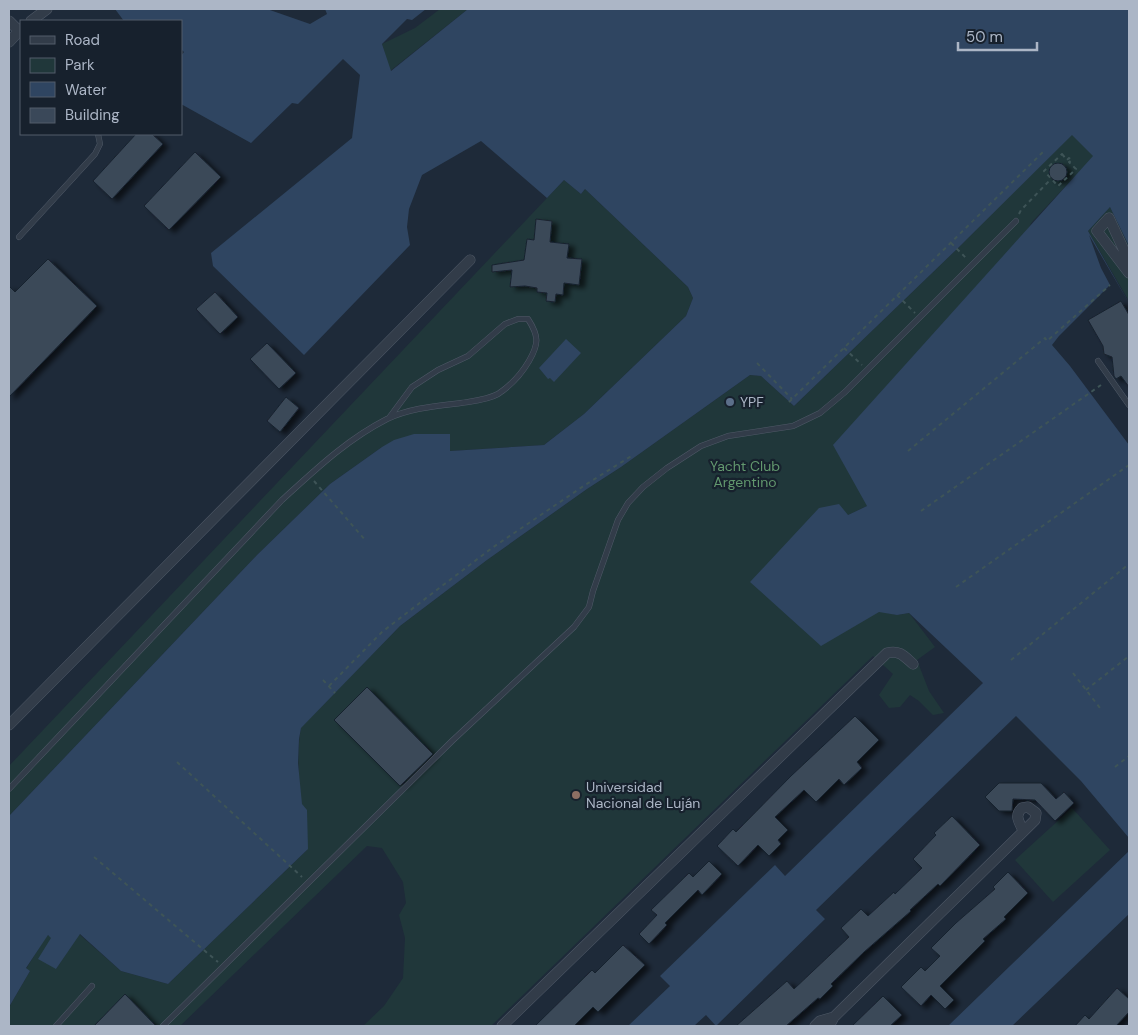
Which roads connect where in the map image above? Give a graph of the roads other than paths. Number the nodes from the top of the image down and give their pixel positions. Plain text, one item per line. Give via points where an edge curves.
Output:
1 (47, 9) edge
2 (32, 20) edge
3 (9, 21) edge
4 (20, 31) edge
5 (9, 42) edge
6 (98, 135) edge
7 (1016, 221) road end
8 (18, 237) dead end
9 (470, 260) dead end
10 (1129, 260) edge
11 (1129, 273) edge
12 (1098, 360) dead end
13 (1129, 405) edge
14 (389, 418) junction
15 (913, 664) dead end
16 (9, 725) edge
17 (9, 788) edge
18 (1023, 830) dead end
19 (92, 986) dead end
20 (831, 1021) edge
21 (56, 1026) edge
22 (163, 1026) edge
23 (502, 1026) edge
24 (815, 1026) edge

1 - 2 street
3 - 4 street
4 - 5 street
6 - 8 lane via 100,144 95,154
7 - 22 lane via 832,404 793,426 728,436 701,446 643,487 618,520 589,607 574,627 452,741
9 - 16 street
10 - 11 street via 1109,218 1097,231
12 - 13 lane
14 - 14 lane via 420,408 472,401 498,393 523,371 532,356 537,344 535,330 528,320 518,319 506,324 468,356 412,387
14 - 17 lane via 346,443 282,500
15 - 23 street via 901,653 887,653
18 - 20 street
19 - 21 lane
20 - 24 street via 820,1021

